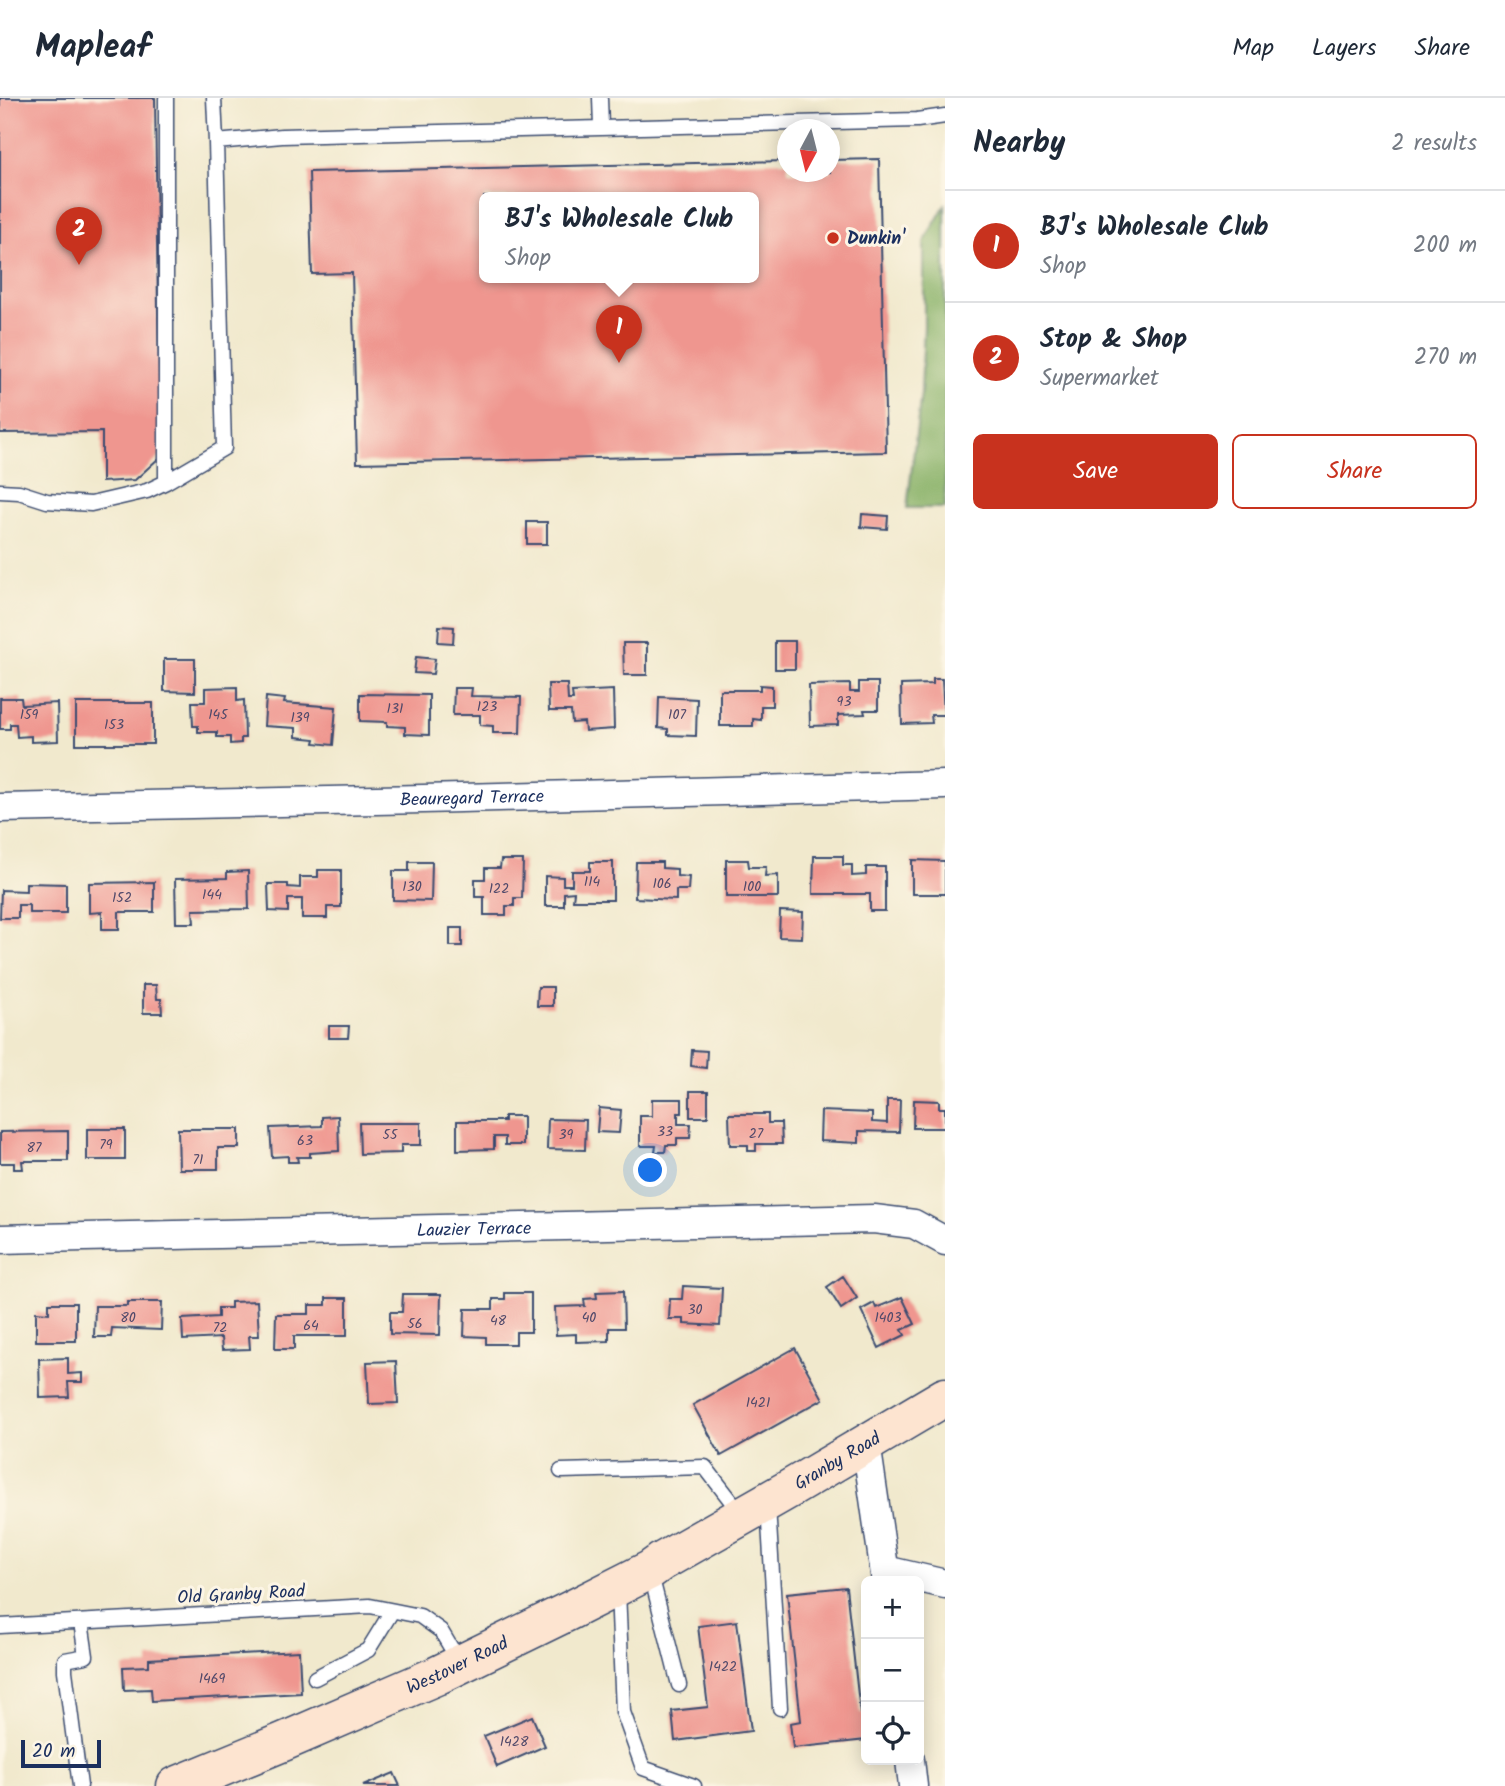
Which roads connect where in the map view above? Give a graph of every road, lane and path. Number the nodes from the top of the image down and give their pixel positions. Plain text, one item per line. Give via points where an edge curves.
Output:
1 (166, 98) edge
2 (214, 98) edge
3 (600, 98) edge
4 (945, 116) edge
5 (601, 127) junction
6 (216, 142) junction
7 (166, 482) junction
8 (0, 492) edge
9 (945, 785) edge
10 (0, 808) edge
11 (0, 1239) edge
12 (945, 1241) edge
13 (945, 1397) edge
14 (866, 1443) junction
15 (561, 1471) dead end
16 (746, 1513) junction
17 (886, 1576) edge
18 (634, 1577) junction
19 (924, 1581) edge
20 (945, 1584) edge
21 (392, 1611) junction
22 (81, 1622) junction
23 (0, 1626) edge
24 (460, 1664) junction
25 (315, 1678) dead end
26 (679, 1685) dead end
27 (780, 1708) dead end
28 (911, 1765) edge
29 (80, 1786) edge
30 (176, 1786) edge
31 (694, 1786) edge
32 (913, 1786) edge

1 - 7 lane
2 - 6 lane
3 - 5 lane
4 - 5 lane
5 - 6 lane
6 - 7 lane via 224,448
7 - 8 lane via 91,504
9 - 10 street, Beauregard Terrace
11 - 12 street, Lauzier Terrace via 874,1219 914,1224
13 - 14 main road, Granby Road
14 - 16 main road, Granby Road
14 - 17 street
15 - 16 lane via 705,1467
16 - 18 main road, Westover Road
16 - 27 lane
18 - 24 main road, Westover Road
18 - 26 lane
18 - 31 lane via 623,1712 643,1768
19 - 20 street
21 - 22 lane, Old Granby Road via 370,1606
21 - 24 lane, Old Granby Road via 420,1616 441,1631
21 - 25 lane via 368,1650
22 - 23 lane, Old Granby Road
22 - 29 lane via 86,1656 65,1660
24 - 30 main road, Westover Road
28 - 32 street

